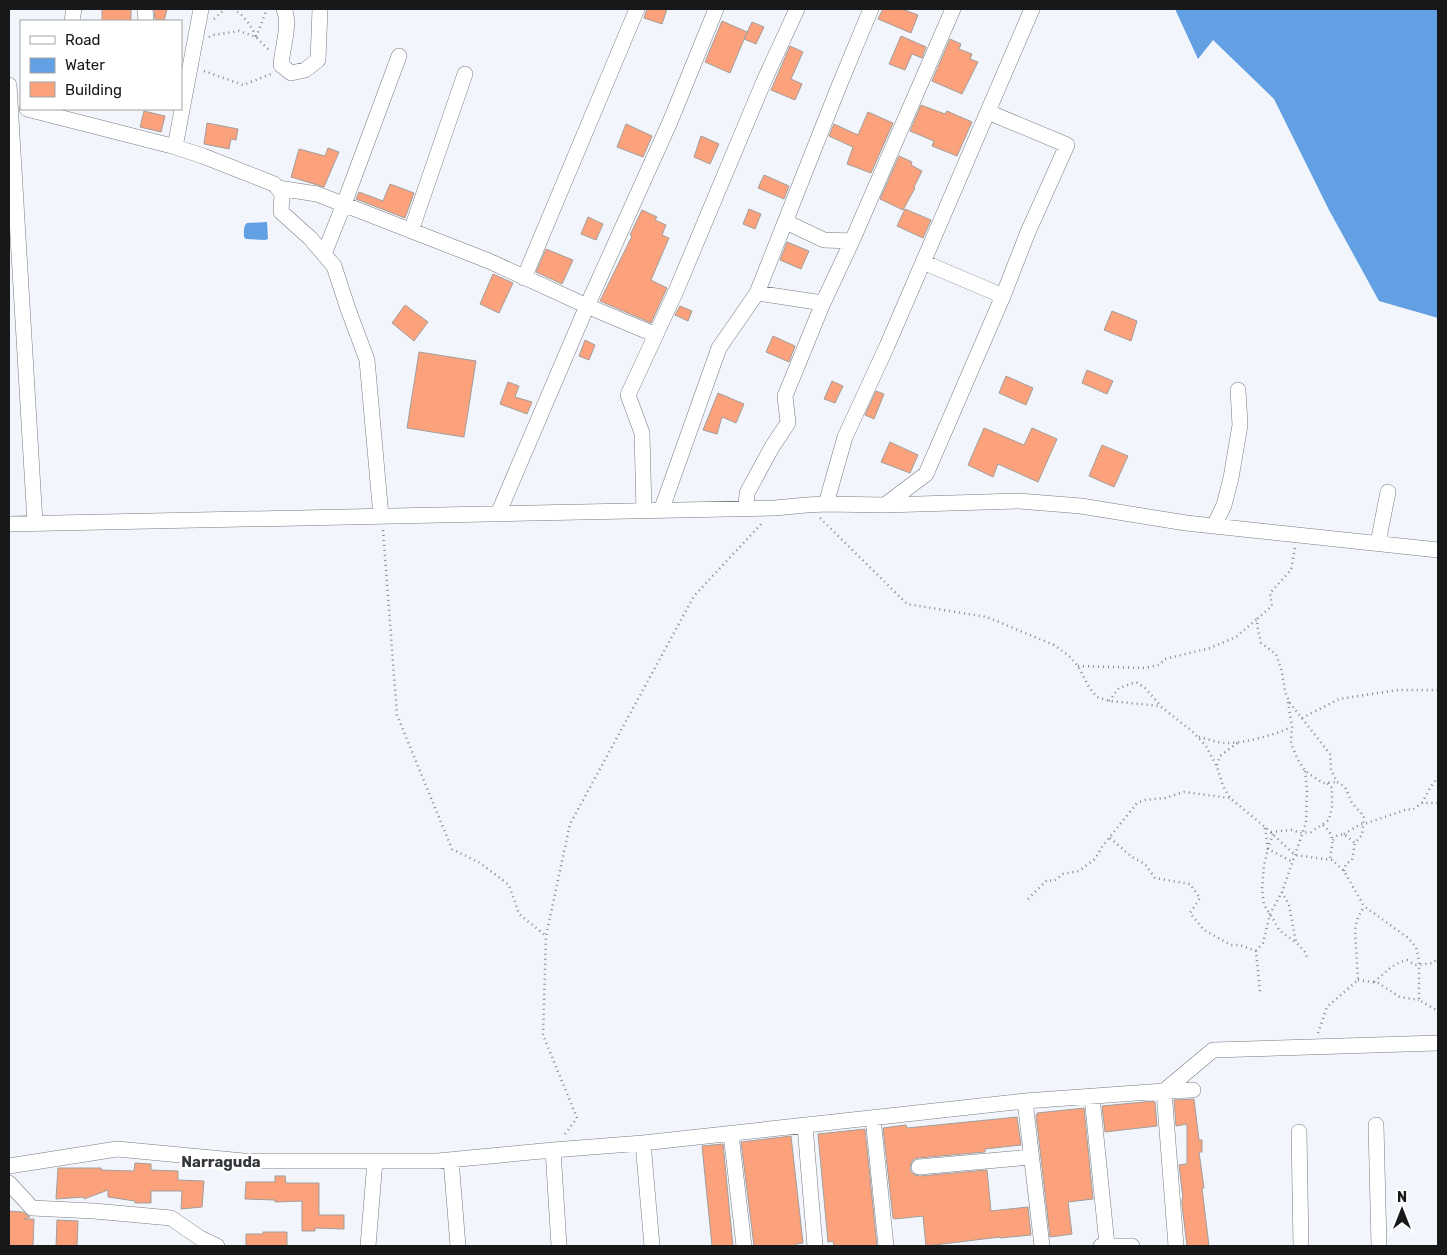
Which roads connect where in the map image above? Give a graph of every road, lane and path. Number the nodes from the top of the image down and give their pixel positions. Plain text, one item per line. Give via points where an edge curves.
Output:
1 (201, 9) edge
2 (233, 9) edge
3 (267, 9) edge
4 (284, 9) edge
5 (320, 9) edge
6 (637, 9) edge
7 (716, 9) edge
8 (797, 9) edge
9 (871, 9) edge
10 (952, 9) edge
11 (1032, 9) edge
12 (256, 37) junction
13 (193, 47) junction
14 (399, 56) dead end
15 (283, 64) junction
16 (465, 74) dead end
17 (185, 82) edge
18 (9, 85) edge
19 (182, 102) edge
20 (15, 106) edge
21 (35, 110) edge
22 (181, 110) edge
23 (988, 112) junction
24 (68, 114) edge
25 (175, 147) junction
26 (278, 188) junction
27 (344, 204) junction
28 (786, 222) junction
29 (410, 230) junction
30 (852, 241) junction
31 (324, 254) junction
32 (923, 262) junction
33 (524, 278) junction
34 (757, 293) junction
35 (1003, 296) junction
36 (823, 303) junction
37 (587, 306) junction
38 (656, 335) junction
39 (1238, 390) dead end
40 (1388, 492) dead end
41 (806, 504) junction
42 (826, 504) junction
43 (885, 505) junction
44 (776, 508) junction
45 (746, 509) junction
46 (644, 511) junction
47 (661, 511) junction
48 (498, 514) junction
49 (381, 516) junction
50 (35, 523) junction
51 (9, 524) edge
52 (1214, 526) junction
53 (1298, 535) junction
54 (1378, 543) junction
55 (1438, 550) edge
56 (1258, 618) junction
57 (1078, 666) junction
58 (1438, 690) edge
59 (1288, 698) junction
60 (1109, 701) junction
61 (1160, 706) junction
62 (1302, 718) junction
63 (1292, 727) junction
64 (1198, 737) junction
65 (1241, 741) junction
66 (1217, 767) junction
67 (1305, 771) junction
68 (1438, 777) edge
69 (1337, 782) junction
70 (1327, 783) junction
71 (1230, 798) junction
72 (1422, 802) junction
73 (1438, 802) edge
74 (1364, 824) junction
75 (1323, 825) junction
76 (1265, 827) junction
77 (1272, 833) junction
78 (1302, 833) junction
79 (1344, 834) junction
80 (1110, 838) junction
81 (1333, 840) junction
82 (1355, 843) junction
83 (1268, 849) junction
84 (1295, 855) junction
85 (1330, 860) junction
86 (1293, 862) junction
87 (1344, 871) junction
88 (1282, 892) junction
89 (1028, 899) dead end
90 (1364, 906) junction
91 (1270, 914) junction
92 (546, 936) junction
93 (1296, 942) junction
94 (1256, 950) junction
95 (1307, 958) dead end
96 (1438, 958) edge
97 (1419, 964) junction
98 (1358, 980) junction
99 (1374, 982) junction
100 (1260, 992) dead end
101 (1419, 1000) junction
102 (1438, 1012) edge
103 (1318, 1033) dead end
104 (1438, 1043) edge
105 (1193, 1090) dead end
106 (1164, 1091) junction
107 (1092, 1097) junction
108 (1025, 1102) junction
109 (872, 1118) junction
110 (1376, 1125) dead end
111 (805, 1126) junction
112 (1298, 1132) dead end
113 (730, 1134) junction
114 (643, 1143) junction
115 (553, 1150) junction
116 (1031, 1157) junction
117 (451, 1160) junction
118 (375, 1161) junction
119 (9, 1166) edge
120 (919, 1166) dead end
121 (9, 1183) edge
122 (217, 1246) edge
123 (368, 1246) edge
124 (458, 1246) edge
125 (558, 1246) edge
126 (652, 1246) edge
127 (744, 1246) edge
128 (814, 1246) edge
129 (886, 1246) edge
130 (1042, 1246) edge
131 (1104, 1246) edge
132 (1132, 1246) edge
133 (1176, 1246) edge
134 (1301, 1246) edge
135 (1379, 1246) edge

1 - 13 street
2 - 12 path via 242,14
3 - 12 path
4 - 15 street via 288,22
5 - 15 street via 318,60 306,70 291,73
6 - 33 street
7 - 37 street via 670,122
8 - 38 street
9 - 28 street
10 - 30 street
11 - 23 street
12 - 13 path via 239,31 213,35
12 - 15 path
13 - 17 street
14 - 27 street
15 - 17 path via 243,85 200,69
16 - 29 street
17 - 19 street
18 - 20 street
20 - 50 street
21 - 24 street
22 - 25 street
23 - 32 street
23 - 35 street via 1067,145
24 - 25 street
25 - 26 street via 248,173
26 - 27 street via 317,194
26 - 31 street via 282,193 282,212
27 - 29 street
27 - 31 street
28 - 30 street via 824,240
28 - 34 street
29 - 33 street
30 - 36 street
31 - 49 street via 334,266 367,360
32 - 35 street
32 - 42 street via 845,437
33 - 37 street
34 - 36 street
34 - 47 street via 719,348
35 - 43 street via 926,474
36 - 45 street via 785,396 788,423 747,493
37 - 38 street
37 - 48 street
38 - 46 street via 628,395 642,433
39 - 52 street via 1240,425 1231,478
40 - 54 street
41 - 42 street
41 - 44 street
41 - 57 path via 907,604 987,617 1054,645
42 - 43 street
43 - 52 street via 1019,501 1081,506
44 - 45 street
44 - 92 path via 694,596 570,824
45 - 47 street
46 - 47 street
46 - 48 street
48 - 49 street
49 - 50 street
49 - 92 path via 397,715 452,849 480,863 509,885 519,914
50 - 51 street
52 - 53 street
53 - 54 street
53 - 56 path via 1291,570 1270,593 1272,606
54 - 55 street
56 - 57 path via 1236,637 1210,648 1165,659 1159,665 1144,668
56 - 59 path via 1261,643 1276,654
57 - 60 path via 1097,697
58 - 62 path via 1398,690 1339,699
59 - 62 path
59 - 63 path
60 - 61 path
60 - 61 path via 1119,688 1136,682
61 - 64 path
62 - 69 path via 1330,754 1331,770
63 - 65 path via 1280,733
63 - 67 path via 1290,743
64 - 65 path via 1226,743
64 - 66 path
65 - 66 path via 1220,756
66 - 71 path
67 - 70 path
67 - 78 path via 1307,805
68 - 72 path
69 - 70 path
69 - 74 path via 1345,787 1352,803 1364,816
70 - 75 path via 1332,788 1332,807 1329,820
71 - 76 path
71 - 80 path via 1184,792 1145,800 1137,803
72 - 73 path
72 - 74 path via 1412,810
74 - 79 path
74 - 82 path via 1362,835
75 - 78 path
75 - 81 path
76 - 77 path
76 - 83 path
77 - 78 path via 1291,830
77 - 83 path
77 - 84 path
78 - 84 path
79 - 81 path
79 - 82 path
80 - 89 path via 1095,859 1079,871 1063,874 1054,881 1047,880
80 - 94 path via 1145,864 1155,878 1190,884 1200,898 1190,914 1204,930 1230,945
81 - 85 path
82 - 87 path via 1352,860
83 - 86 path
83 - 91 path via 1262,889 1264,905
84 - 85 path
84 - 86 path
85 - 87 path
86 - 88 path
87 - 90 path
88 - 91 path
88 - 93 path via 1289,905
90 - 97 path via 1408,938 1416,947
90 - 98 path via 1355,930
91 - 93 path via 1279,930
91 - 94 path via 1263,943
92 - 115 path via 543,1035 577,1118
93 - 95 path
94 - 100 path
96 - 97 path via 1433,963
97 - 99 path via 1407,960 1400,962
97 - 101 path
98 - 99 path
98 - 103 path via 1327,1008
99 - 101 path via 1400,997
101 - 102 path
104 - 106 street via 1213,1050
105 - 106 street
106 - 107 street
106 - 133 street
107 - 108 street
107 - 131 street
108 - 109 street
108 - 116 street
109 - 111 street
109 - 129 street
110 - 135 street
111 - 113 street
111 - 128 street
112 - 134 street
113 - 114 street
113 - 127 street
114 - 115 street
114 - 126 street
115 - 117 street
115 - 125 street
116 - 120 street
116 - 130 street
117 - 118 street
117 - 124 street
118 - 119 street via 244,1161 117,1149
118 - 123 street
121 - 122 street via 32,1208 171,1218
131 - 132 street

